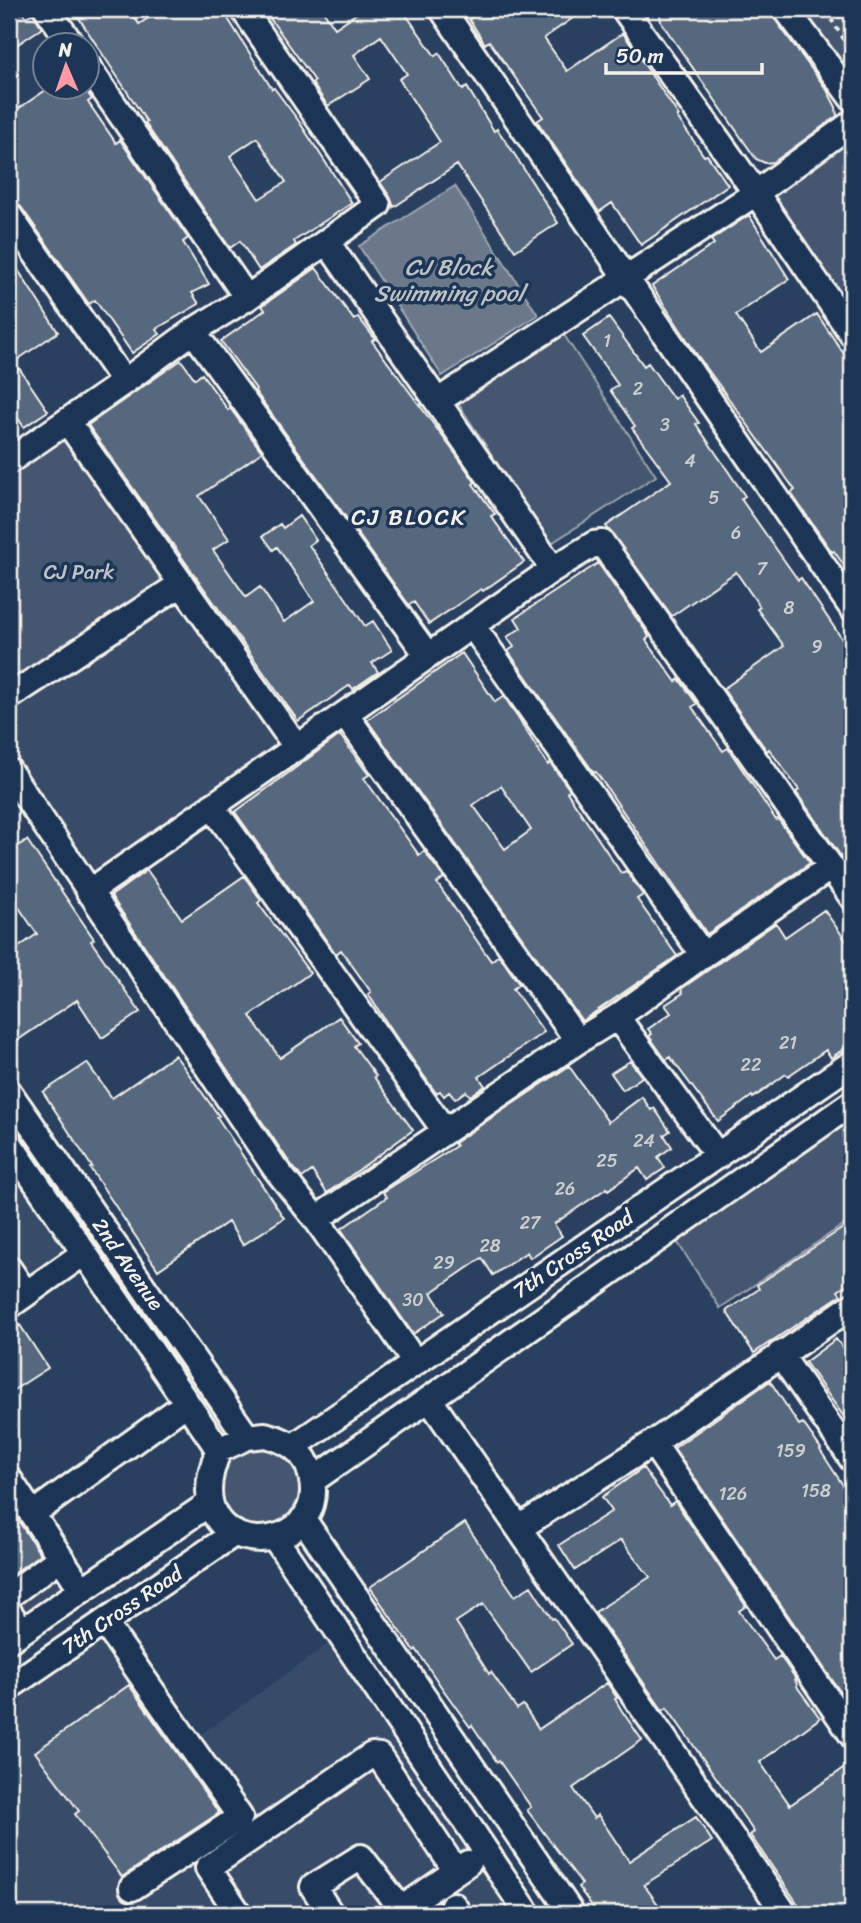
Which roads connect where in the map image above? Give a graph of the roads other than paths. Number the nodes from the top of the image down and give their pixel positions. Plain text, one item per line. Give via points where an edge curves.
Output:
1 (47, 9) edge
2 (243, 9) edge
3 (442, 9) edge
4 (624, 9) edge
5 (786, 9) edge
6 (63, 32) edge
7 (102, 87) edge
8 (852, 98) edge
9 (852, 123) edge
10 (756, 193) junction
11 (9, 215) edge
12 (327, 242) junction
13 (627, 278) junction
14 (247, 298) junction
15 (193, 331) junction
16 (852, 334) edge
17 (124, 382) junction
18 (438, 401) junction
19 (67, 421) junction
20 (9, 461) edge
21 (553, 569) junction
22 (181, 583) junction
23 (852, 608) edge
24 (472, 625) junction
25 (428, 656) junction
26 (9, 697) edge
27 (345, 714) junction
28 (297, 748) junction
29 (9, 771) edge
30 (212, 806) junction
31 (831, 867) junction
32 (89, 891) junction
33 (852, 897) edge
34 (703, 955) junction
35 (617, 1017) junction
36 (578, 1041) junction
37 (852, 1063) edge
38 (9, 1092) edge
39 (852, 1103) edge
40 (445, 1131) junction
41 (9, 1143) edge
42 (718, 1156) junction
43 (316, 1219) junction
44 (84, 1254) junction
45 (9, 1269) edge
46 (17, 1300) edge
47 (852, 1306) edge
48 (780, 1354) junction
49 (415, 1362) junction
50 (430, 1400) junction
51 (187, 1403) junction
52 (247, 1437) junction
53 (653, 1443) junction
54 (294, 1446) junction
55 (219, 1450) junction
56 (852, 1459) edge
57 (9, 1479) edge
58 (312, 1480) junction
59 (210, 1503) junction
60 (45, 1505) dead end
61 (303, 1519) junction
62 (519, 1528) junction
63 (235, 1533) junction
64 (275, 1538) junction
65 (60, 1558) junction
66 (82, 1590) junction
67 (15, 1615) edge
68 (104, 1622) junction
69 (9, 1687) edge
70 (852, 1735) edge
71 (485, 1851) junction
72 (456, 1871) junction
73 (132, 1888) dead end
74 (398, 1912) edge
75 (239, 1914) edge
76 (331, 1914) edge
77 (528, 1914) edge
78 (572, 1914) edge
79 (785, 1914) edge

1 - 6 street
2 - 12 street via 376,199 378,205 373,210
3 - 13 street
4 - 10 street
5 - 8 street
7 - 14 street
9 - 10 street
10 - 13 street
10 - 16 street
11 - 17 street
12 - 14 street
12 - 18 street
13 - 18 street
13 - 23 street
14 - 15 street
15 - 17 street
15 - 25 street
17 - 19 street
18 - 21 street
19 - 20 street
19 - 22 street
21 - 24 street
21 - 31 street via 602,542
22 - 26 street
22 - 28 street
24 - 25 street
24 - 34 street
25 - 27 street
27 - 28 street
27 - 36 street
28 - 30 street
29 - 32 street
30 - 32 street
30 - 40 street
31 - 33 street
31 - 34 street
32 - 43 street via 275,1168
34 - 35 street
35 - 36 street
35 - 42 street
36 - 40 street
37 - 42 street, 7th Cross Road
38 - 52 street, 2nd Avenue
39 - 50 street, 7th Cross Road
40 - 43 street
41 - 44 street, 2nd Avenue
42 - 49 street, 7th Cross Road
43 - 49 street
44 - 46 street
44 - 51 street, 2nd Avenue
45 - 46 street
47 - 48 street
48 - 53 street
48 - 56 street
49 - 54 street, 7th Cross Road
50 - 58 street, 7th Cross Road
50 - 62 street
51 - 55 street, 2nd Avenue
51 - 60 street
52 - 54 street via 265,1435
52 - 55 street
53 - 62 street
53 - 70 street
54 - 58 street
55 - 59 street via 210,1472
57 - 65 street
58 - 61 street via 311,1503
59 - 63 street via 224,1526
59 - 66 street, 7th Cross Road
61 - 64 street
61 - 78 street
62 - 79 street
63 - 64 street via 257,1541
63 - 68 street, 7th Cross Road
64 - 71 street
65 - 66 street
65 - 67 street
66 - 67 street, 7th Cross Road
68 - 69 street, 7th Cross Road
68 - 73 street via 240,1816
71 - 72 street
71 - 77 street
72 - 74 street
72 - 75 street via 379,1756 372,1755 208,1868
74 - 76 street via 361,1857 313,1886

